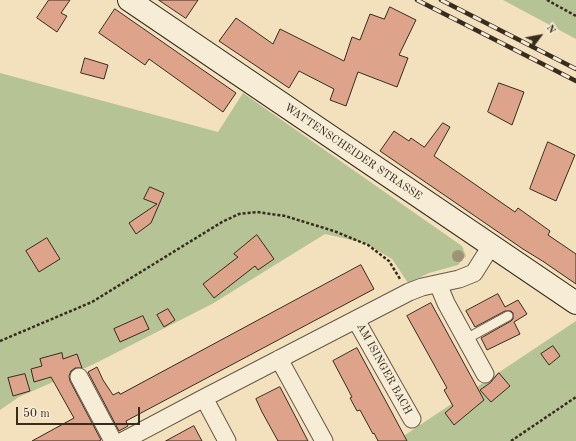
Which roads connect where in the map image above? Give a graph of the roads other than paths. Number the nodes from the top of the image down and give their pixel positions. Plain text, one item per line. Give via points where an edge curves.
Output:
1 (129, 0) edge
2 (491, 246) junction
3 (438, 284) junction
4 (576, 303) edge
5 (508, 316) dead end
6 (356, 320) junction
7 (466, 339) junction
8 (279, 359) junction
9 (485, 374) dead end
10 (79, 378) dead end
11 (204, 398) junction
12 (412, 419) dead end
13 (113, 441) edge
14 (123, 441) edge
15 (227, 441) edge
16 (324, 441) edge

1 - 2 main road, WATTENSCHEIDER STRASSE
2 - 3 street, AM ISINGER BACH via 474,273
2 - 4 main road, WATTENSCHEIDER STRASSE
3 - 6 street, AM ISINGER BACH via 409,292
3 - 7 street
5 - 7 lane
6 - 8 street, AM ISINGER BACH
6 - 12 street, AM ISINGER BACH
7 - 9 street
8 - 11 street, AM ISINGER BACH
8 - 16 street
10 - 13 street
11 - 14 street, AM ISINGER BACH
11 - 15 street

